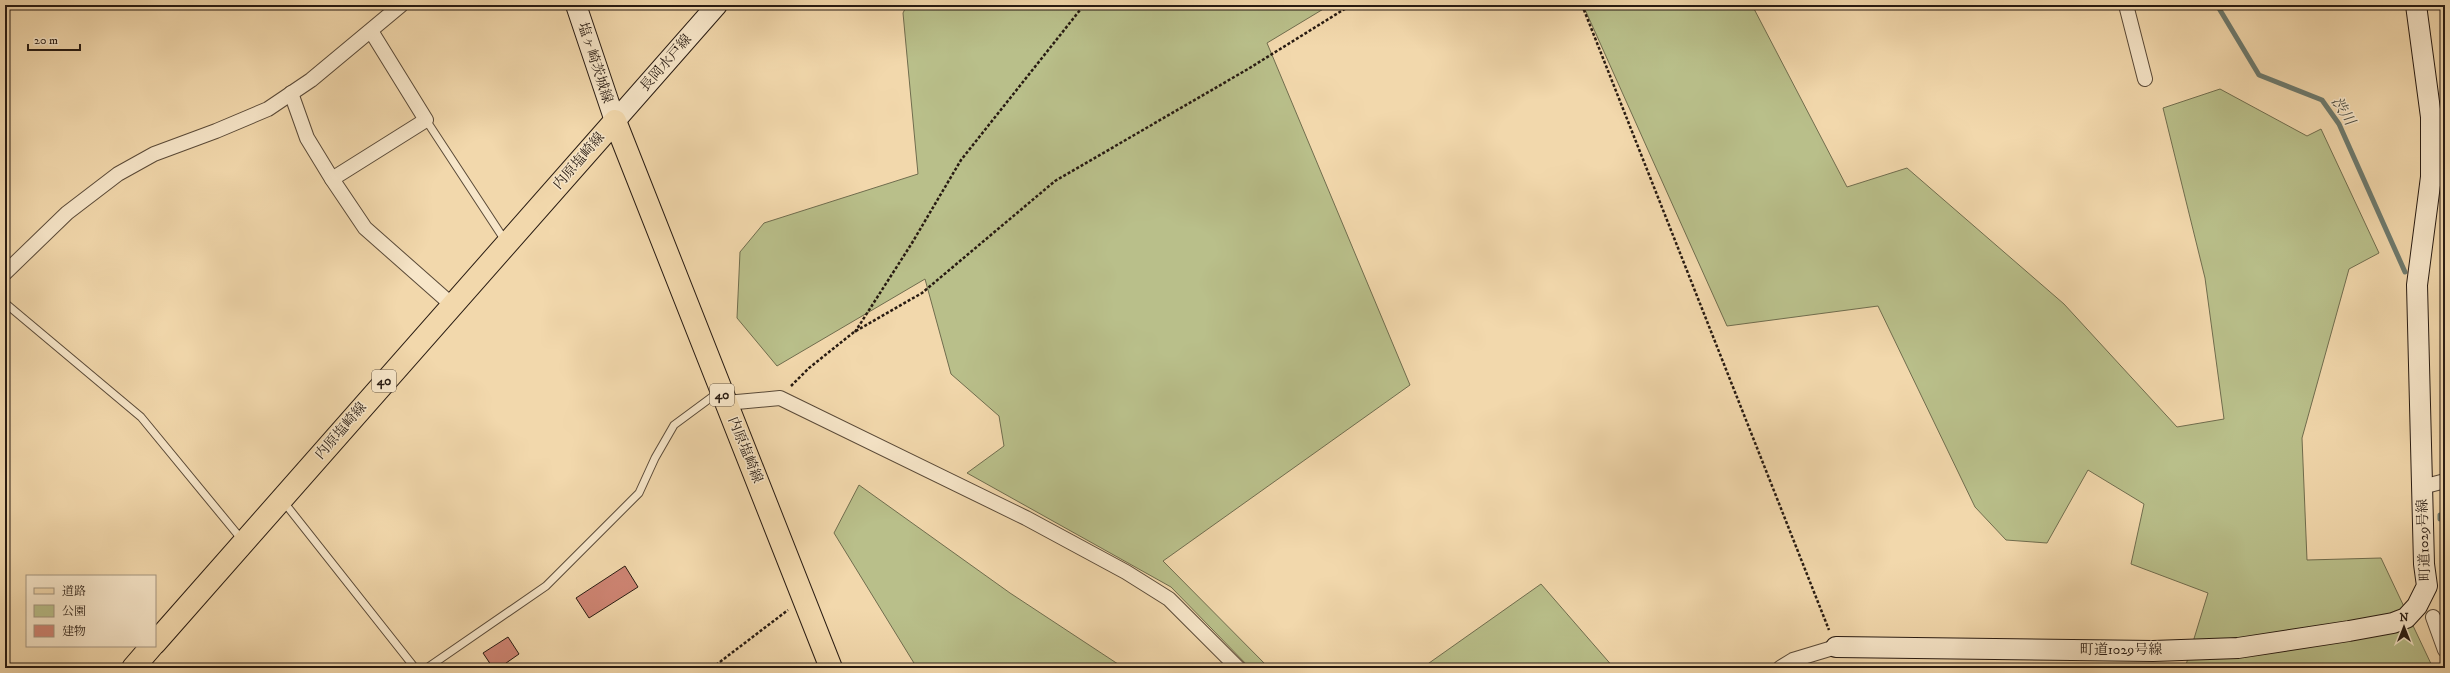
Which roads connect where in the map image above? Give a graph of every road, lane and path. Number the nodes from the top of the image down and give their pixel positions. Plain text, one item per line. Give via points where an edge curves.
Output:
1 (401, 5) edge
2 (576, 5) edge
3 (717, 5) edge
4 (1084, 5) edge
5 (1351, 5) edge
6 (1582, 5) edge
7 (2126, 5) edge
8 (2416, 5) edge
9 (371, 31) junction
10 (2145, 79) dead end
11 (291, 93) junction
12 (426, 120) junction
13 (615, 121) junction
14 (2438, 178) edge
15 (332, 179) junction
16 (507, 243) junction
17 (5, 273) edge
18 (5, 303) edge
19 (451, 304) junction
20 (854, 332) junction
21 (723, 397) junction
22 (780, 398) junction
23 (2445, 481) edge
24 (2422, 487) junction
25 (282, 499) junction
26 (244, 541) junction
27 (803, 598) junction
28 (2416, 606) junction
29 (2439, 615) edge
30 (156, 642) edge
31 (151, 647) edge
32 (1836, 647) junction
33 (2445, 650) edge
34 (133, 668) edge
35 (415, 668) edge
36 (427, 668) edge
37 (712, 668) edge
38 (831, 668) edge
39 (1238, 668) edge
40 (1780, 668) edge

1 - 9 street
2 - 13 street, 塩ヶ崎茨城線
3 - 13 street, 長岡水戸線
4 - 20 path via 961,160 912,243
5 - 20 path via 1248,69 1055,182 922,293
6 - 32 path
7 - 10 street
8 - 14 street, 町道1029号線
9 - 11 street
9 - 12 street
11 - 15 street via 307,138
11 - 17 street via 268,109 154,154 118,174 67,213
12 - 15 street
12 - 16 lane
13 - 16 main road, 内原塩崎線 / 40
13 - 21 main road, 内原塩崎線 / 40 via 674,266
14 - 24 street, 町道1029号線 via 2417,285
15 - 19 street via 365,228
16 - 19 main road, 内原塩崎線 / 40
18 - 26 lane via 141,417
19 - 25 main road, 内原塩崎線 / 40
20 - 22 path via 809,368
21 - 22 street
21 - 27 main road, 内原塩崎線 / 40
21 - 36 lane via 674,425 639,493 546,586
22 - 39 street via 1026,518 1126,572 1169,599
23 - 24 street
24 - 28 street, 町道1029号線 via 2427,586
25 - 26 main road, 内原塩崎線 / 40
25 - 35 lane
26 - 30 main road, 内原塩崎線 / 40
27 - 37 path
27 - 38 main road, 内原塩崎線 / 40
28 - 29 street
28 - 32 street, 町道1029号線 via 2406,618 2393,623 2238,648 2153,651
29 - 33 street
31 - 34 main road
32 - 40 street via 1793,660

